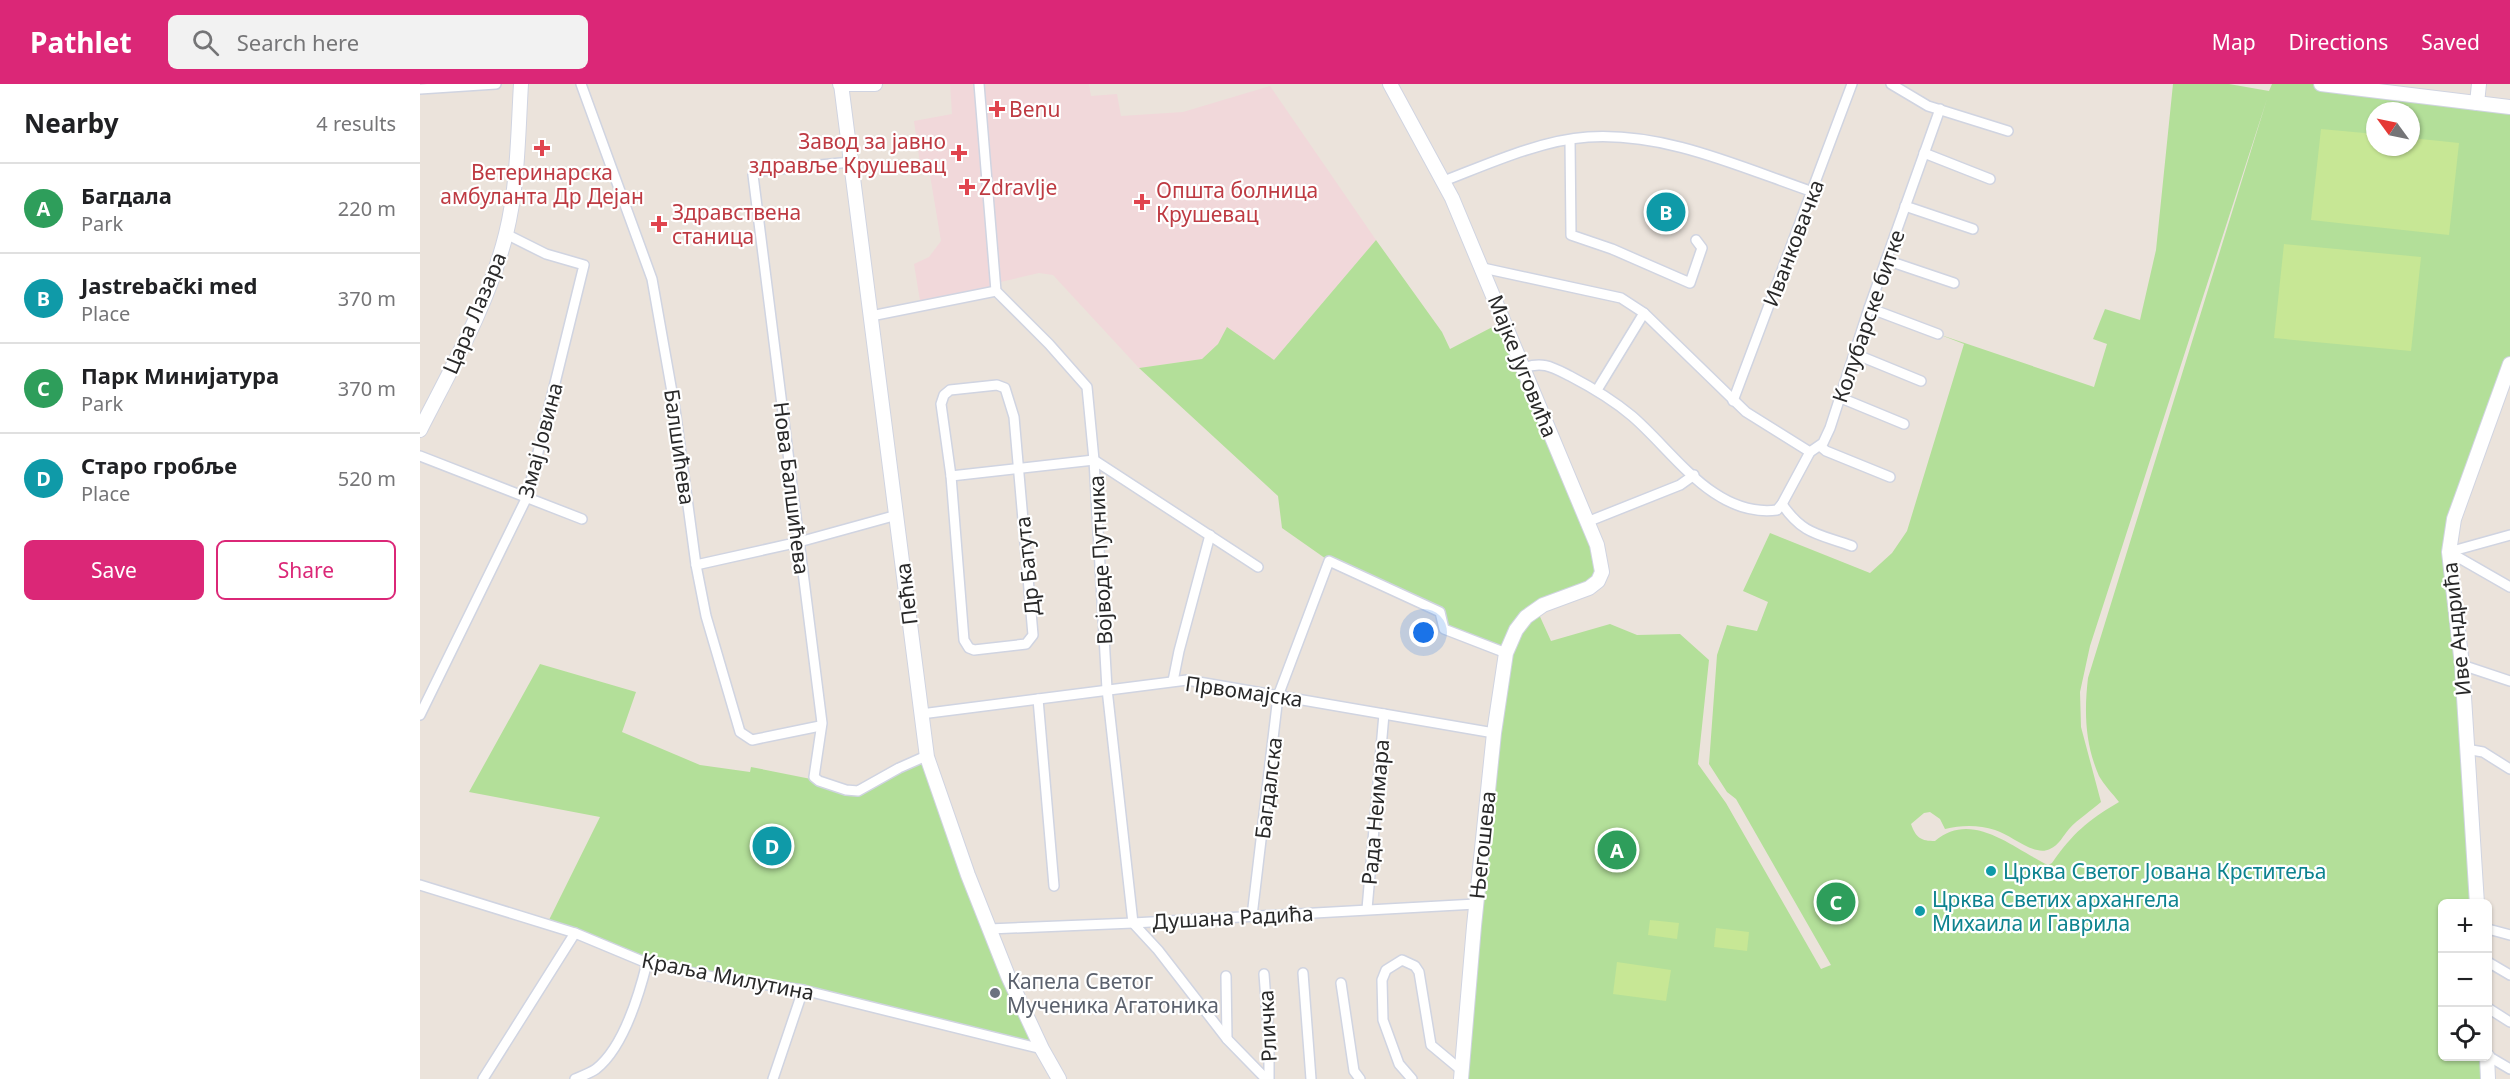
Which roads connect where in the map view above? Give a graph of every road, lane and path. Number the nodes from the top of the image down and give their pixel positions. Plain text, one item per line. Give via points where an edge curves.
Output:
1 (496, 84) edge
2 (521, 84) edge
3 (581, 84) edge
4 (841, 84) edge
5 (875, 84) edge
6 (979, 84) edge
7 (1390, 84) edge
8 (1852, 84) edge
9 (1891, 84) edge
10 (2321, 84) edge
11 (2479, 84) edge
12 (420, 89) edge
13 (2476, 103) junction
14 (2510, 107) edge
15 (1940, 109) junction
16 (2008, 131) dead end
17 (1570, 140) junction
18 (1924, 153) junction
19 (850, 162) junction
20 (1990, 179) dead end
21 (1444, 181) junction
22 (1813, 192) junction
23 (1905, 206) junction
24 (1973, 229) dead end
25 (506, 234) junction
26 (1696, 240) dead end
27 (1886, 260) junction
28 (1483, 268) junction
29 (1954, 283) dead end
30 (996, 291) junction
31 (1869, 308) junction
32 (1644, 314) junction
33 (871, 316) junction
34 (1938, 334) dead end
35 (1856, 354) junction
36 (2510, 364) edge
37 (1523, 368) junction
38 (1921, 381) dead end
39 (1597, 390) junction
40 (1841, 398) junction
41 (1733, 400) junction
42 (1904, 424) dead end
43 (420, 430) edge
44 (1820, 446) junction
45 (1810, 452) junction
46 (420, 456) edge
47 (1094, 460) junction
48 (1017, 470) junction
49 (1694, 475) junction
50 (951, 476) junction
51 (1890, 477) dead end
52 (527, 497) junction
53 (1779, 507) junction
54 (897, 515) junction
55 (582, 519) dead end
56 (1587, 522) junction
57 (1210, 535) junction
58 (2510, 535) edge
59 (798, 542) junction
60 (1852, 546) dead end
61 (2449, 552) junction
62 (696, 565) junction
63 (1258, 567) dead end
64 (2510, 587) edge
65 (1526, 617) joint
66 (1506, 653) junction
67 (2462, 665) junction
68 (1173, 681) junction
69 (2510, 681) edge
70 (1107, 689) junction
71 (1278, 696) junction
72 (1038, 699) junction
73 (921, 714) junction
74 (1384, 714) junction
75 (420, 715) edge
76 (820, 726) junction
77 (1494, 733) junction
78 (2466, 749) junction
79 (926, 756) junction
80 (2510, 768) edge
81 (420, 885) edge
82 (1054, 886) dead end
83 (2477, 899) edge
84 (1476, 904) junction
85 (1367, 909) junction
86 (1252, 916) junction
87 (1133, 924) junction
88 (988, 929) junction
89 (2492, 930) edge
90 (575, 933) junction
91 (2510, 934) edge
92 (647, 963) junction
93 (2492, 965) edge
94 (1303, 973) dead end
95 (1264, 974) dead end
96 (2510, 975) edge
97 (1226, 976) dead end
98 (1341, 983) dead end
99 (804, 990) junction
100 (2492, 1011) edge
101 (2510, 1022) edge
102 (1227, 1038) junction
103 (1042, 1049) junction
104 (2492, 1059) edge
105 (2487, 1061) edge
106 (2510, 1069) edge
107 (1461, 1075) edge
108 (483, 1079) edge
109 (575, 1079) edge
110 (773, 1079) edge
111 (1059, 1079) edge
112 (1268, 1079) edge
113 (1311, 1079) edge
114 (1360, 1079) edge
115 (1412, 1079) edge
116 (2488, 1079) edge

1 - 12 street
2 - 25 street, Цара Лазара
3 - 62 street, Балшићева via 652,279
4 - 5 street
4 - 19 street, Пећка
6 - 30 street
7 - 21 street, Мајке Југовића
8 - 22 street, Иванковачка
9 - 15 street
10 - 13 street
11 - 13 street
13 - 14 street
15 - 16 street
15 - 18 street, Колубарске битке
17 - 21 street
17 - 22 street via 1610,137 1656,141
17 - 26 street via 1571,235 1690,283 1702,248
18 - 20 street
18 - 23 street, Колубарске битке
19 - 33 street, Пећка
19 - 59 street, Нова Балшићева via 758,171 753,175
21 - 28 street, Мајке Југовића
22 - 41 street, Иванковачка
23 - 24 street
23 - 27 street, Колубарске битке
25 - 43 street, Цара Лазара via 484,298
25 - 52 street, Змај Јовина via 546,254 584,265
27 - 29 street
27 - 31 street, Колубарске битке
28 - 32 street via 1621,298
28 - 37 street, Мајке Југовића
30 - 33 street
30 - 47 street, Војводе Путника via 1087,387
31 - 34 street
31 - 35 street, Колубарске битке
32 - 39 street
32 - 41 street
33 - 54 street, Пећка
35 - 38 street
35 - 40 street, Колубарске битке
36 - 61 street, Иве Андрића via 2454,519
37 - 39 street via 1537,363 1554,368
37 - 56 street, Мајке Југовића
39 - 49 street via 1635,419
40 - 42 street
40 - 44 street, Колубарске битке
41 - 45 street via 1761,423
44 - 45 street
44 - 51 street via 1826,452
45 - 53 street
46 - 52 street
47 - 48 street
47 - 57 street
47 - 70 street, Војводе Путника
48 - 50 street
48 - 50 street, Др Батута via 1014,417 1005,388 972,386 950,390 941,404
48 - 50 street, Др Батута via 1033,635 1026,644 974,650 964,640
49 - 53 street via 1734,506 1750,510
49 - 56 street via 1680,485
52 - 55 street
52 - 75 street, Змај Јовина
53 - 60 street via 1804,529
54 - 59 street
54 - 73 street, Пећка
56 - 65 street, Мајке Југовића via 1601,559 1598,582 1543,605
57 - 63 street
57 - 68 street
58 - 61 street
59 - 62 street
59 - 76 street, Нова Балшићева
61 - 64 street
61 - 67 street, Иве Андрића
62 - 76 street, Балшићева via 706,616 743,736 752,740
65 - 66 street, Његошева
66 - 71 street, Багдалска via 1444,629 1440,612 1329,561
66 - 77 street, Његошева
67 - 69 street
67 - 78 street, Иве Андрића
68 - 70 street, Првомајска
68 - 71 street, Првомајска via 1211,683
70 - 72 street, Првомајска
70 - 87 street, Војводе Путника
71 - 74 street, Првомајска
71 - 86 street, Багдалска
72 - 73 street, Првомајска
72 - 82 street
73 - 79 street, Пећка
74 - 77 street, Првомајска
74 - 85 street, Рада Неимара
76 - 79 street, Нова Балшићева via 814,777 846,790 858,791
77 - 84 street, Његошева
78 - 80 street via 2483,752
78 - 83 street, Иве Андрића
79 - 88 street, Пећка
81 - 90 street, Краља Милутина
84 - 85 street, Душана Радића
84 - 107 street, Његошева
85 - 86 street, Душана Радића
86 - 87 street, Душана Радића
87 - 88 street, Душана Радића
87 - 102 street
88 - 103 street, Пећка
89 - 91 street
90 - 92 street, Краља Милутина
90 - 108 street
92 - 99 street, Краља Милутина
92 - 109 street via 636,1004 615,1046 597,1068
93 - 96 street
94 - 113 street
95 - 112 street, Рличка
97 - 102 street
98 - 114 street via 1354,1071
99 - 103 street, Краља Милутина
99 - 110 street
100 - 101 street
102 - 112 street
103 - 111 street, Пећка
104 - 106 street
105 - 116 street
107 - 115 street via 1431,1045 1419,972 1402,960 1386,970 1382,980 1383,1020 1399,1064

